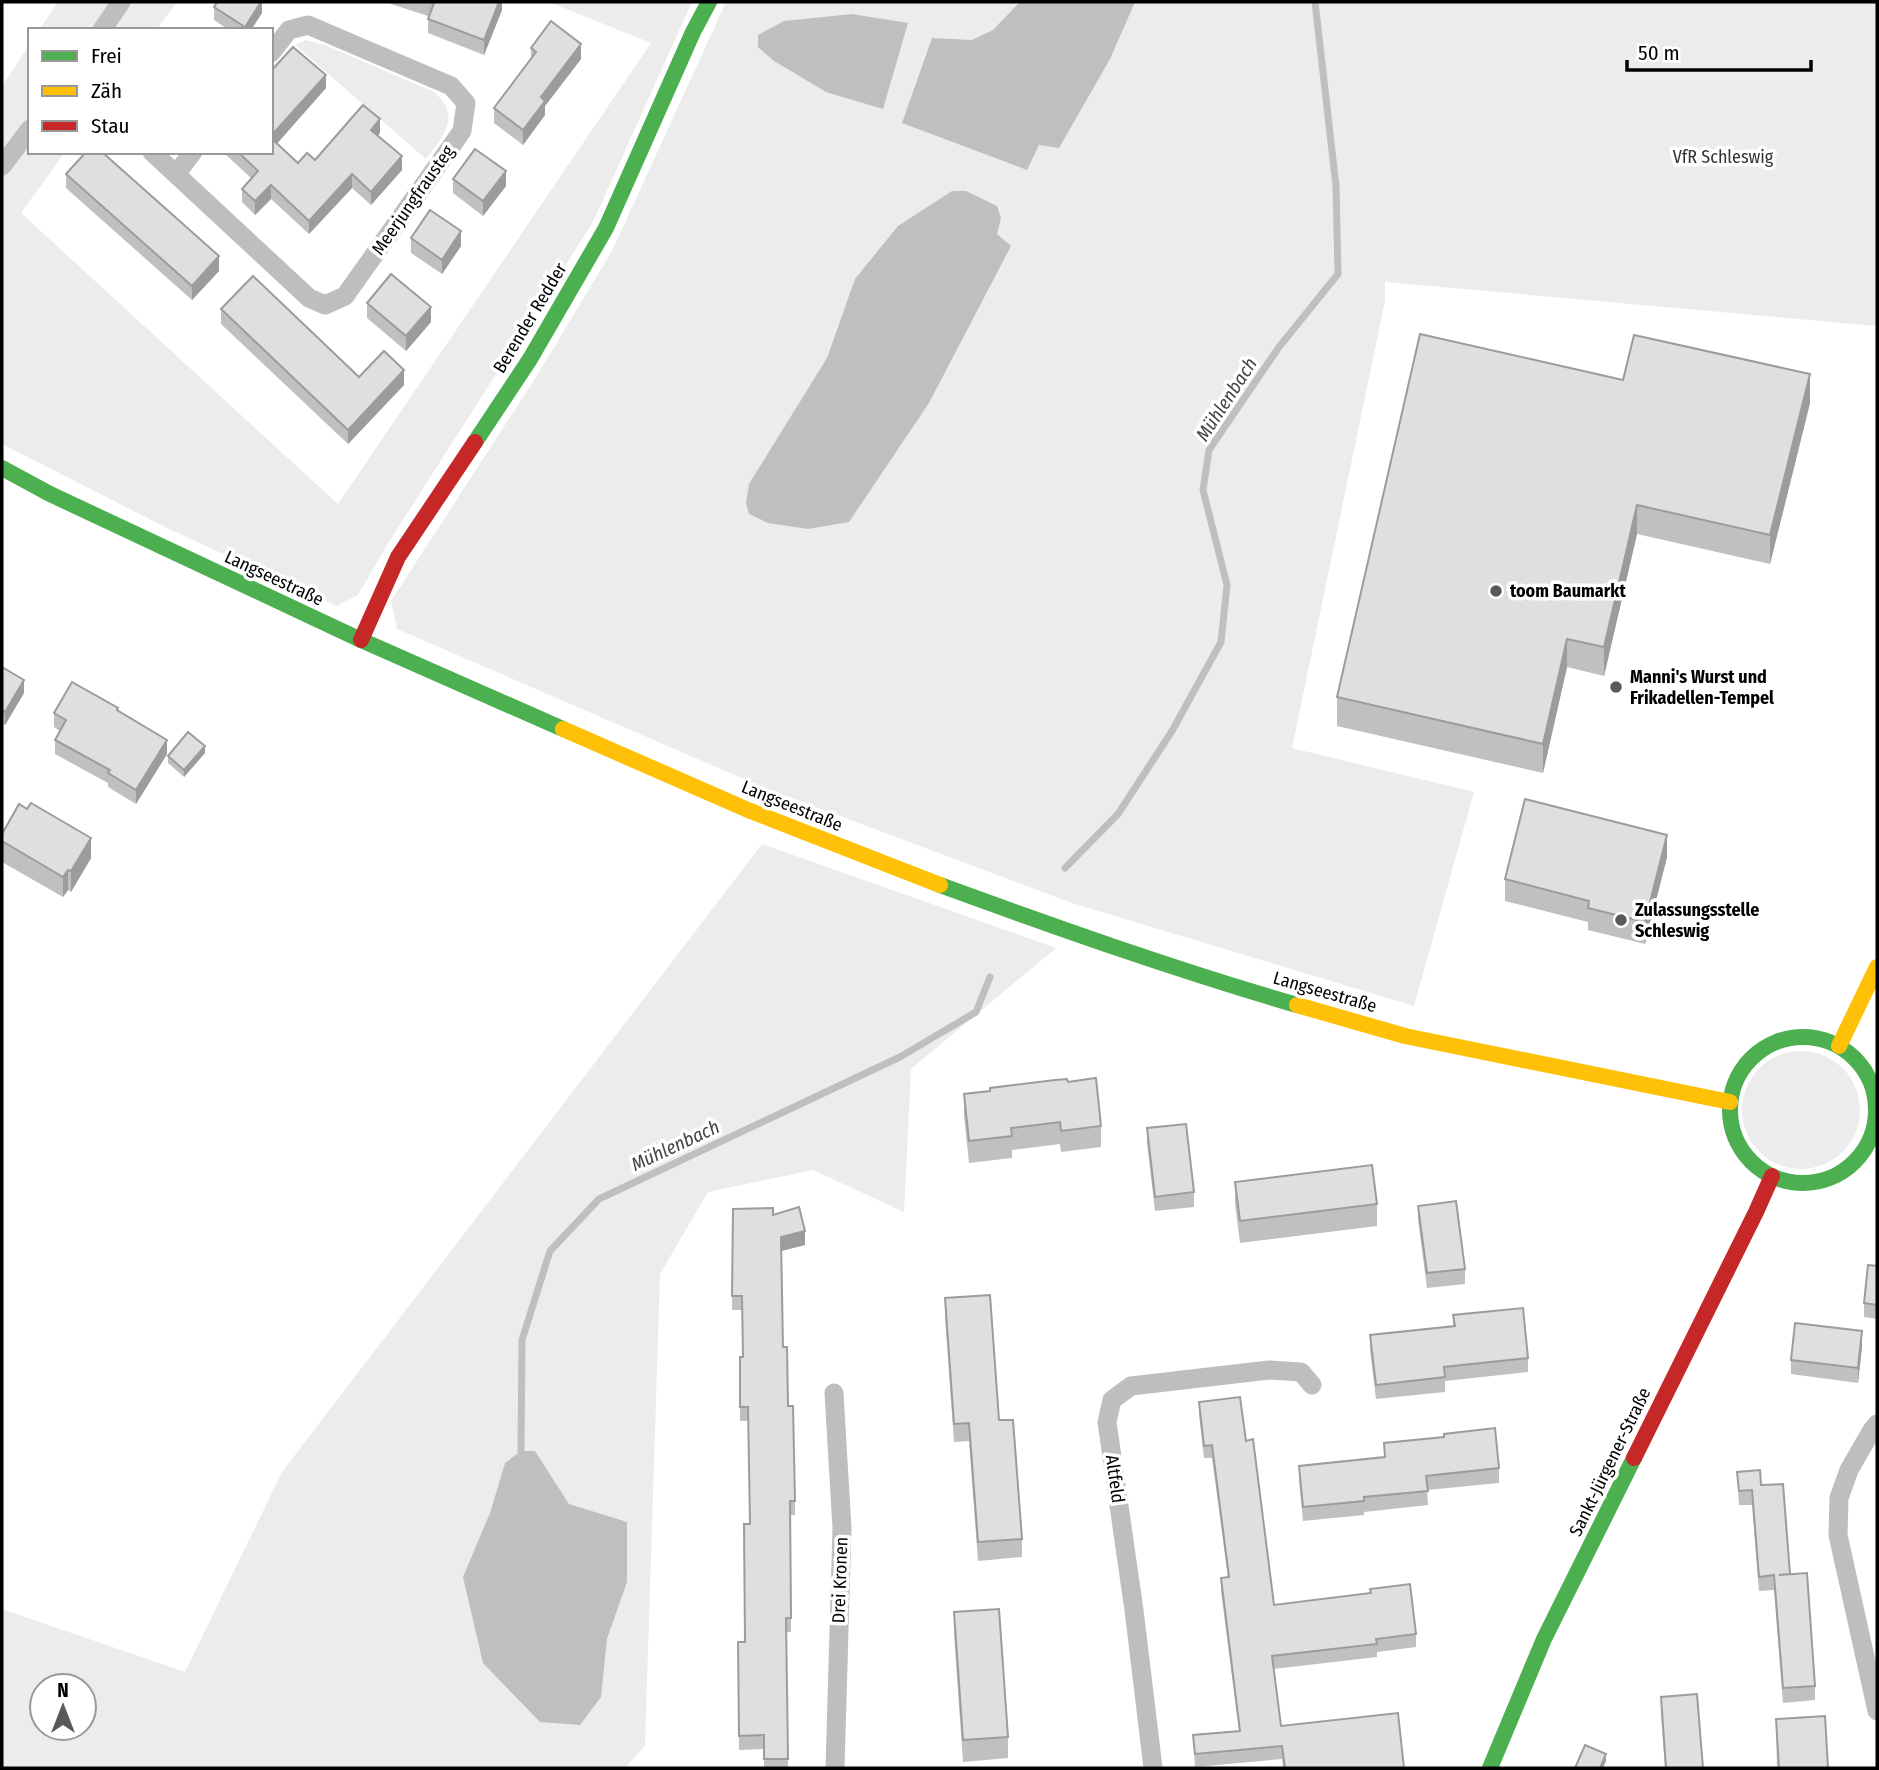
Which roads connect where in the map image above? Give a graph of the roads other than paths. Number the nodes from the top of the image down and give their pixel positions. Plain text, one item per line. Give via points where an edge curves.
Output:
1 (121, 2) edge
2 (709, 2) edge
3 (103, 28) edge
4 (273, 50) edge
5 (28, 133) edge
6 (154, 154) edge
7 (191, 154) edge
8 (2, 166) edge
9 (176, 174) junction
10 (2, 468) edge
11 (361, 640) junction
12 (1877, 967) edge
13 (1839, 1046) junction
14 (1730, 1102) junction
15 (1876, 1121) edge
16 (1772, 1177) junction
17 (1312, 1385) dead end
18 (834, 1393) dead end
19 (1877, 1424) edge
20 (1877, 1711) edge
21 (835, 1768) edge
22 (1153, 1768) edge
23 (1490, 1768) edge

1 - 3 street
2 - 11 street, Berender Redder via 607,228 530,359 398,557
4 - 9 street, Meerjungfrausteg via 289,30 307,25 451,86 466,103 462,131 345,296 325,304 309,298
5 - 8 street
6 - 9 street, Meerjungfrausteg
7 - 9 street
10 - 11 street, Langseestraße
11 - 14 street, Langseestraße via 748,810 1073,933 1233,986 1405,1035
12 - 13 street
13 - 14 street via 1816,1037 1792,1037 1769,1045 1750,1059 1736,1078
13 - 15 street via 1857,1059 1869,1078 1876,1099
14 - 16 street via 1731,1125 1739,1147
15 - 16 street via 1856,1161 1838,1174 1818,1182
16 - 23 street, Sankt-Jürgener-Straße via 1544,1639
17 - 22 street, Altfeld via 1301,1372 1269,1370 1131,1386 1112,1400 1107,1422
18 - 21 street, Drei Kronen via 842,1528
19 - 20 street via 1849,1470 1839,1498 1838,1535

